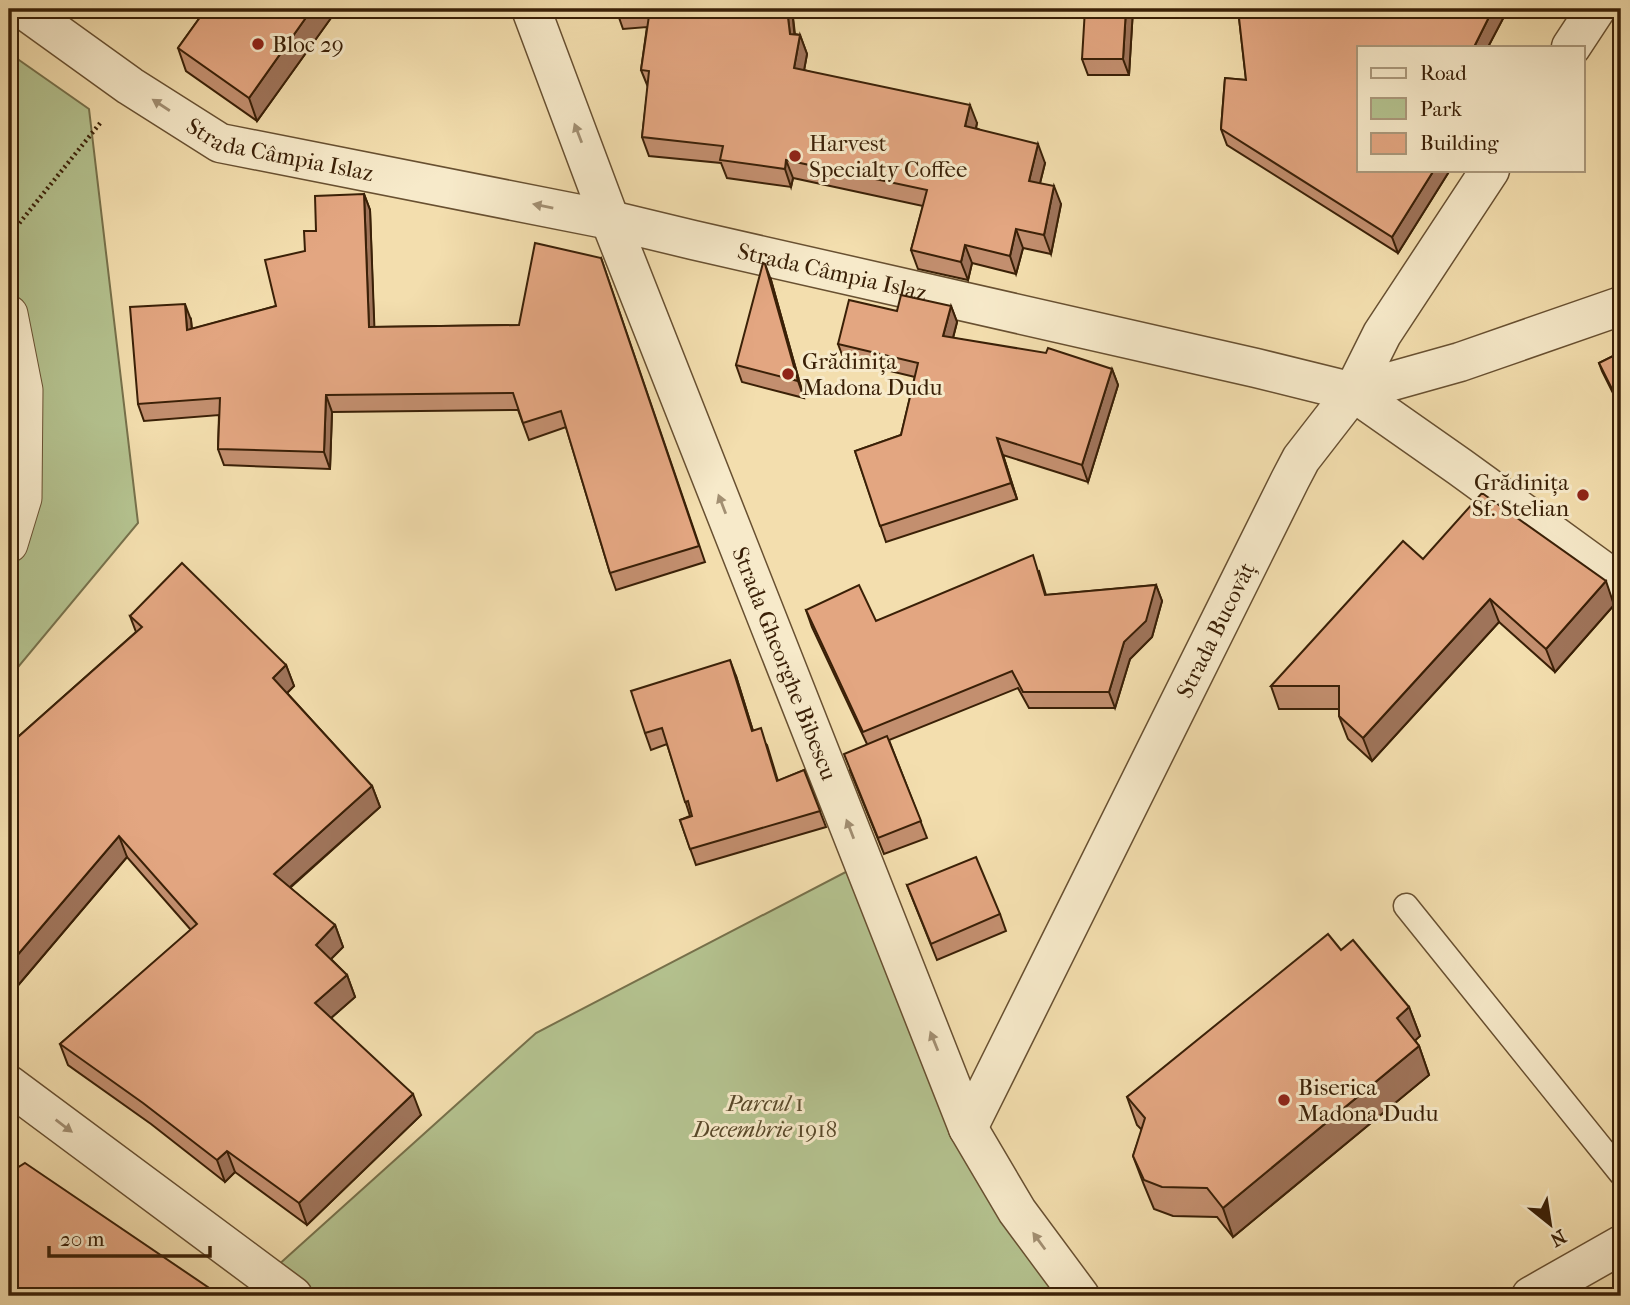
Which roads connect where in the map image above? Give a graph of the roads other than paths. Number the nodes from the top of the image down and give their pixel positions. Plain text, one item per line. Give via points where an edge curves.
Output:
1 (23, 9) edge
2 (531, 9) edge
3 (1596, 9) edge
4 (1571, 46) edge
5 (1489, 172) edge
6 (610, 220) junction
7 (1621, 306) edge
8 (9, 314) edge
9 (1353, 392) junction
10 (9, 544) edge
11 (1621, 584) edge
12 (1406, 906) dead end
13 (9, 1085) edge
14 (968, 1128) junction
15 (1621, 1173) edge
16 (1621, 1245) edge
17 (293, 1296) edge
18 (1080, 1296) edge
19 (1531, 1296) edge

6 -> 1 street, Strada Câmpia Islaz via 220,143
6 -> 2 street, Strada Gheorghe Bibescu
3 - 4 street
5 - 9 street, Strada Bucovăț via 1382,334
6 - 9 street, Strada Câmpia Islaz
14 -> 6 street, Strada Gheorghe Bibescu
7 - 9 street via 1460,362
8 - 10 street via 24,390 23,498
9 - 11 street, Strada Câmpia Islaz
9 - 14 street, Strada Bucovăț via 1301,459
12 - 15 lane
13 -> 17 street
18 -> 14 street, Strada Gheorghe Bibescu via 1017,1211
16 - 19 street

